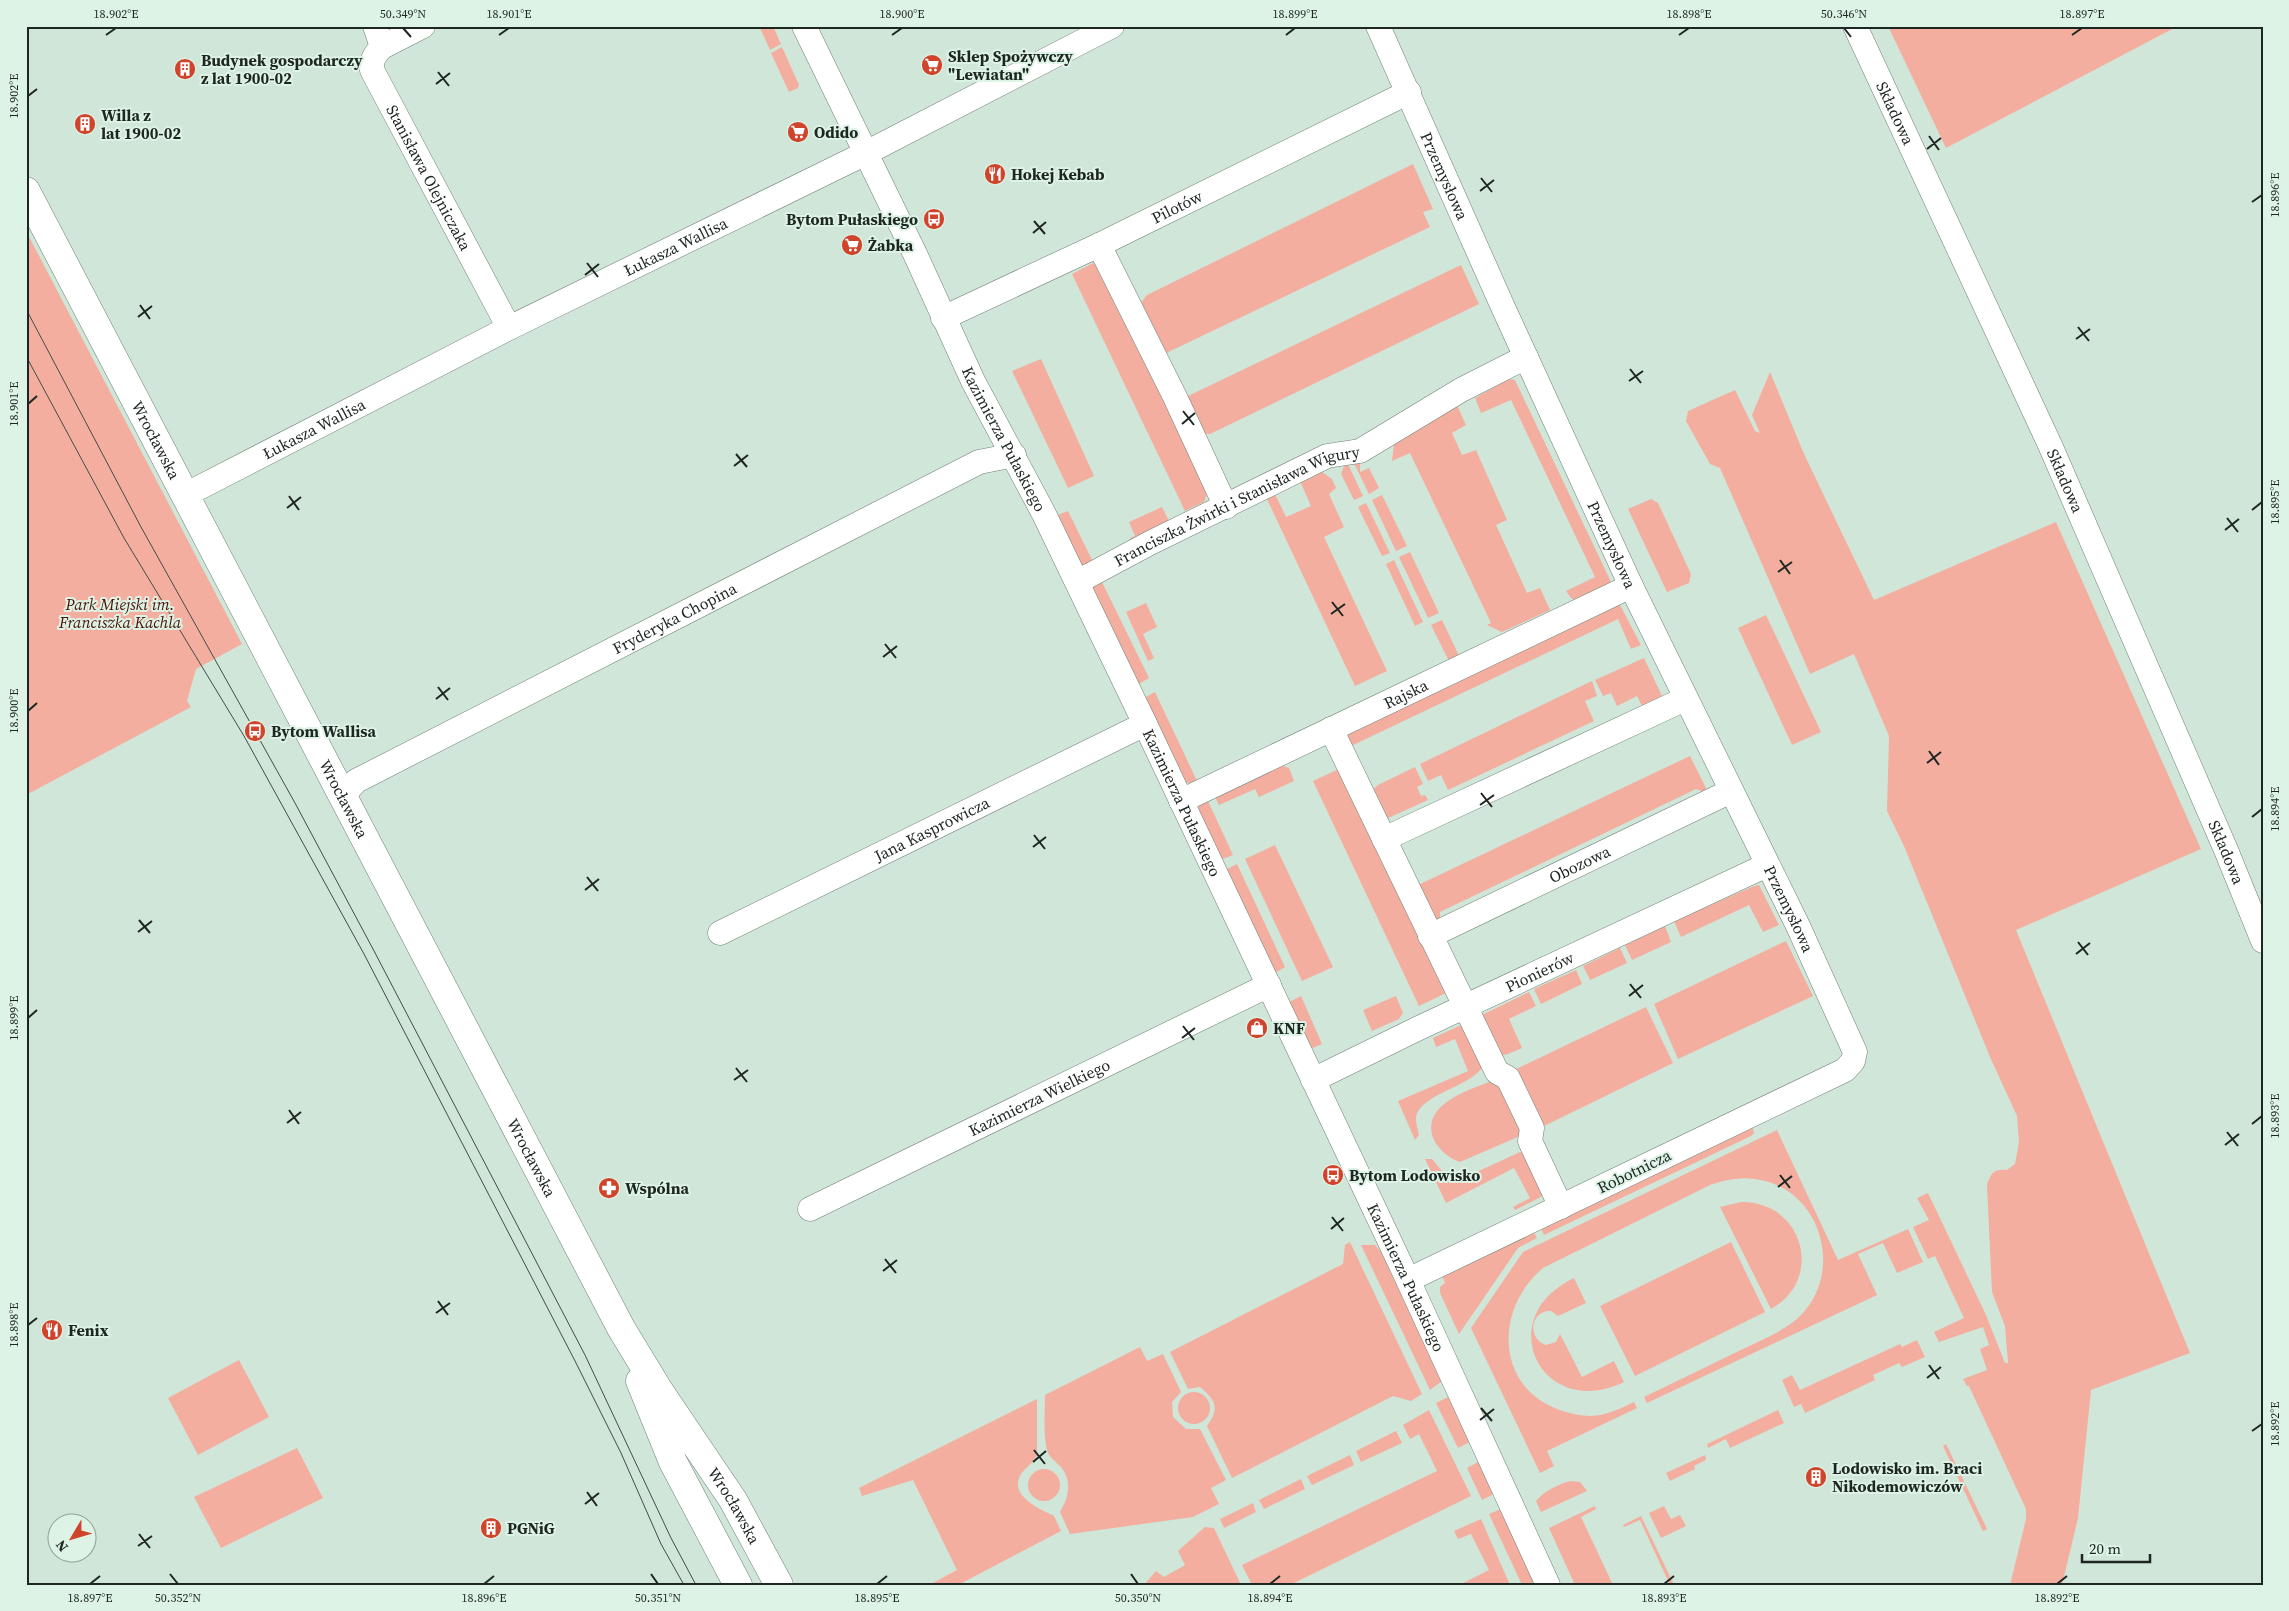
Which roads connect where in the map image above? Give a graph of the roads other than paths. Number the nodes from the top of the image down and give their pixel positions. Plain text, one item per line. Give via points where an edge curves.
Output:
1 (423, 26) edge
2 (804, 26) edge
3 (1112, 26) edge
4 (1378, 26) edge
5 (1854, 26) edge
6 (379, 37) edge
7 (1408, 92) junction
8 (864, 154) junction
9 (26, 191) edge
10 (1098, 245) junction
11 (944, 318) junction
12 (509, 328) junction
13 (1526, 356) junction
14 (1014, 455) junction
15 (185, 495) junction
16 (1226, 507) junction
17 (1077, 582) junction
18 (1631, 586) junction
19 (1686, 699) junction
20 (1145, 724) junction
21 (1331, 729) junction
22 (1731, 792) junction
23 (342, 797) junction
24 (1181, 801) junction
25 (1384, 839) junction
26 (1767, 865) junction
27 (720, 933) dead end
28 (1430, 936) junction
29 (2263, 941) edge
30 (1269, 985) junction
31 (1465, 1007) junction
32 (1854, 1057) joint
33 (1313, 1080) junction
34 (1560, 1207) junction
35 (810, 1209) dead end
36 (1408, 1280) junction
37 (621, 1328) junction
38 (738, 1585) edge
39 (779, 1585) edge
40 (1548, 1585) edge

1 - 6 street
2 - 8 street, Kazimierza Pułaskiego
3 - 8 street, Łukasza Wallisa
4 - 7 street, Przemysłowa
5 - 29 street, Składowa via 2050,445
6 - 12 street, Stanisława Olejniczaka via 372,70
7 - 10 street, Pilotów
7 - 13 street, Przemysłowa
8 - 11 street, Kazimierza Pułaskiego
8 - 12 street, Łukasza Wallisa
9 - 15 main road, Wrocławska
10 - 11 street, Pilotów
10 - 16 street
11 - 14 street, Kazimierza Pułaskiego via 973,381
12 - 15 street, Łukasza Wallisa
13 - 16 street, Franciszka Żwirki i Stanisława Wigury via 1461,390 1360,452 1327,456
13 - 18 street, Przemysłowa
14 - 17 street, Kazimierza Pułaskiego
14 - 23 street, Fryderyka Chopina via 979,462 356,781
15 - 23 main road, Wrocławska
16 - 17 street, Franciszka Żwirki i Stanisława Wigury
17 - 20 street, Kazimierza Pułaskiego
18 - 19 street, Przemysłowa
18 - 21 street, Rajska
19 - 22 street, Przemysłowa
19 - 25 street
20 - 24 street, Kazimierza Pułaskiego
20 - 27 street, Jana Kasprowicza
21 - 24 street, Rajska
21 - 25 street
22 - 26 street, Przemysłowa
22 - 28 street, Obozowa
23 - 37 main road, Wrocławska
24 - 30 street, Kazimierza Pułaskiego
25 - 28 street
26 - 31 street, Pionierów
26 - 32 street, Przemysłowa via 1846,1028 1854,1047
28 - 31 street
30 - 33 street, Kazimierza Pułaskiego
30 - 35 street, Kazimierza Wielkiego
31 - 33 street, Pionierów
31 - 34 street via 1497,1072 1508,1078 1532,1128 1530,1141
32 - 34 street, Robotnicza via 1845,1070
33 - 36 street, Kazimierza Pułaskiego
34 - 36 street, Robotnicza
36 - 40 street, Kazimierza Pułaskiego
37 - 38 main road, Wrocławska via 673,1462
37 - 39 main road, Wrocławska via 733,1500

